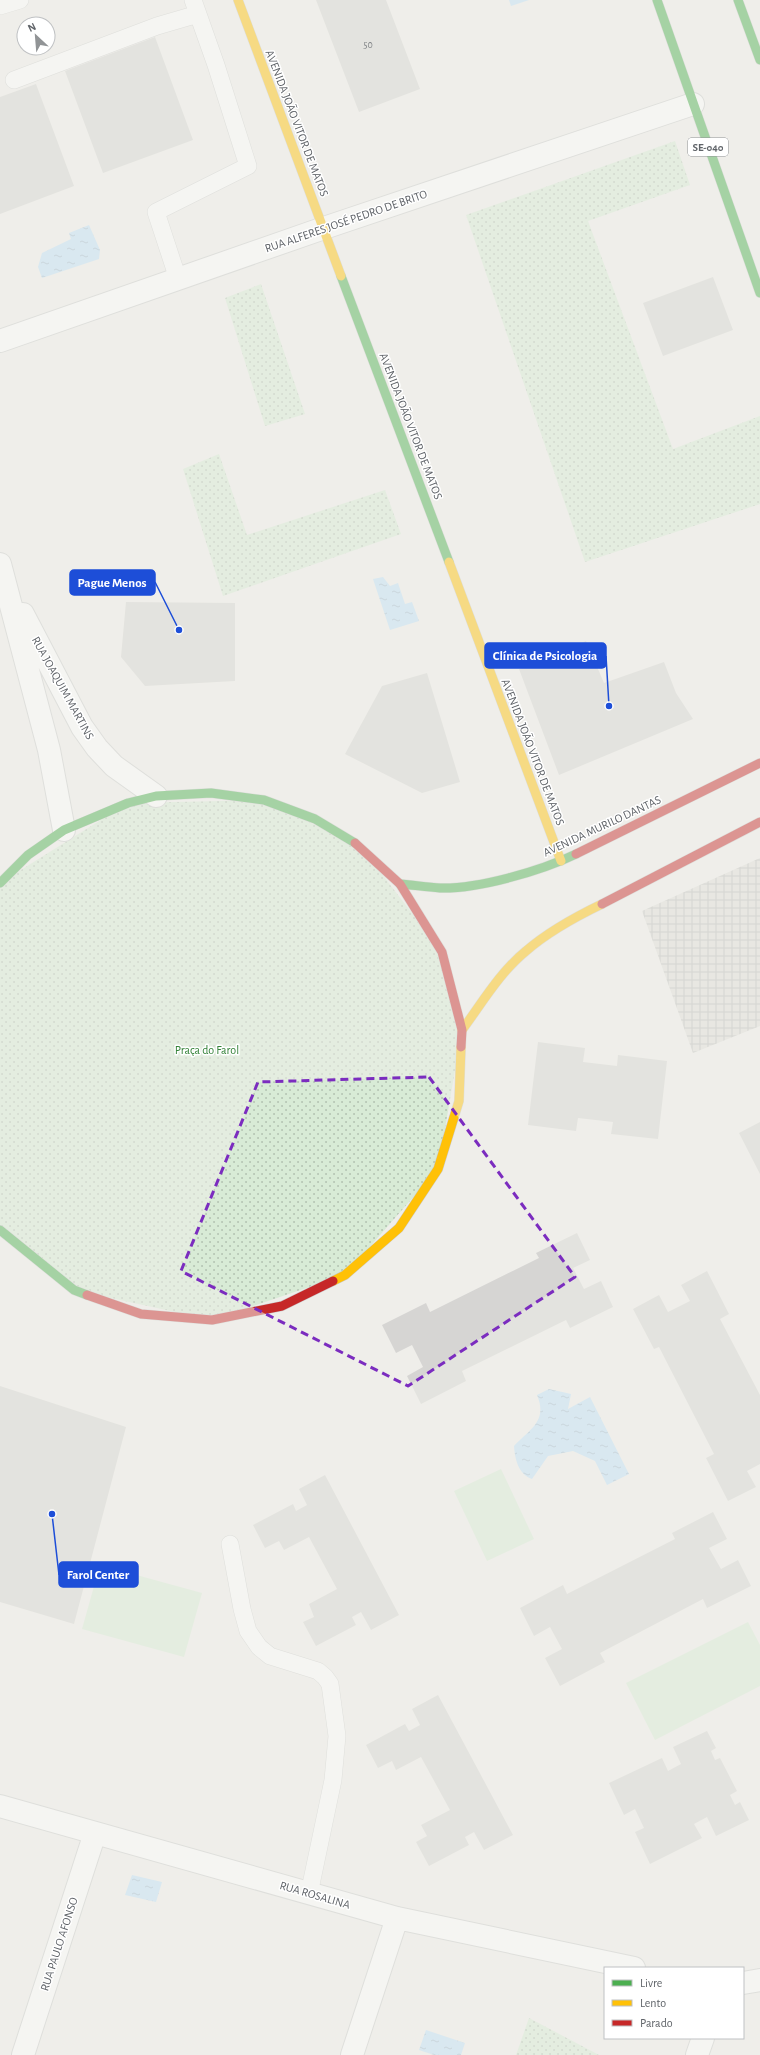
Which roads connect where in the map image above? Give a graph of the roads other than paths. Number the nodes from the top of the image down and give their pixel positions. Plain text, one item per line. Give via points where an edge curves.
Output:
1 (20, 0) edge
2 (238, 0) edge
3 (657, 0) edge
4 (738, 0) edge
5 (0, 6) edge
6 (196, 7) edge
7 (760, 60) edge
8 (14, 80) dead end
9 (693, 104) junction
10 (324, 228) junction
11 (178, 279) junction
12 (760, 293) edge
13 (0, 341) edge
14 (3, 572) edge
15 (760, 763) edge
16 (156, 796) junction
17 (760, 822) edge
18 (64, 830) junction
19 (561, 861) junction
20 (0, 883) edge
21 (400, 884) junction
22 (462, 1030) junction
23 (0, 1230) edge
24 (230, 1544) dead end
25 (0, 1806) edge
26 (95, 1833) junction
27 (309, 1894) junction
28 (396, 1918) junction
29 (629, 1967) edge
30 (760, 1980) edge
31 (744, 1983) edge
32 (703, 2039) edge
33 (23, 2055) edge
34 (352, 2055) edge
35 (697, 2055) edge

1 - 5 lane
2 - 10 main road, AVENIDA JOÃO VITOR DE MATOS
3 - 9 main road, SE-040
4 - 7 main road
6 - 8 lane via 157,26
6 - 11 lane via 248,166 156,212
9 - 10 street, RUA ALFERES JOSÉ PEDRO DE BRITO
9 - 12 main road, SE-040
10 - 11 street, RUA ALFERES JOSÉ PEDRO DE BRITO
10 - 19 main road, AVENIDA JOÃO VITOR DE MATOS
11 - 13 street, RUA ALFERES JOSÉ PEDRO DE BRITO
14 - 16 street, RUA JOAQUIM MARTINS via 82,727 96,748 114,766
14 - 18 street, RUA JOAQUIM MARTINS via 49,750
15 - 19 main road, AVENIDA MURILO DANTAS
16 - 18 main road via 128,803
16 - 21 main road via 211,793 264,800 315,819 354,843
17 - 22 main road via 560,925 525,951 499,979
18 - 20 main road via 28,855
19 - 21 main road, AVENIDA MURILO DANTAS via 509,878 476,884 441,888
21 - 22 main road via 442,952
22 - 23 main road via 459,1101 438,1169 399,1228 346,1275 282,1306 212,1320 141,1314 74,1290
24 - 27 lane via 248,1632 259,1647 270,1656 318,1671 330,1684 337,1736 333,1780
25 - 26 street, RUA ROSALINA
26 - 27 street, RUA ROSALINA
26 - 33 street, RUA PAULO AFONSO
27 - 28 street, RUA ROSALINA
28 - 29 street, RUA ROSALINA
28 - 34 street
30 - 31 street
32 - 35 street

